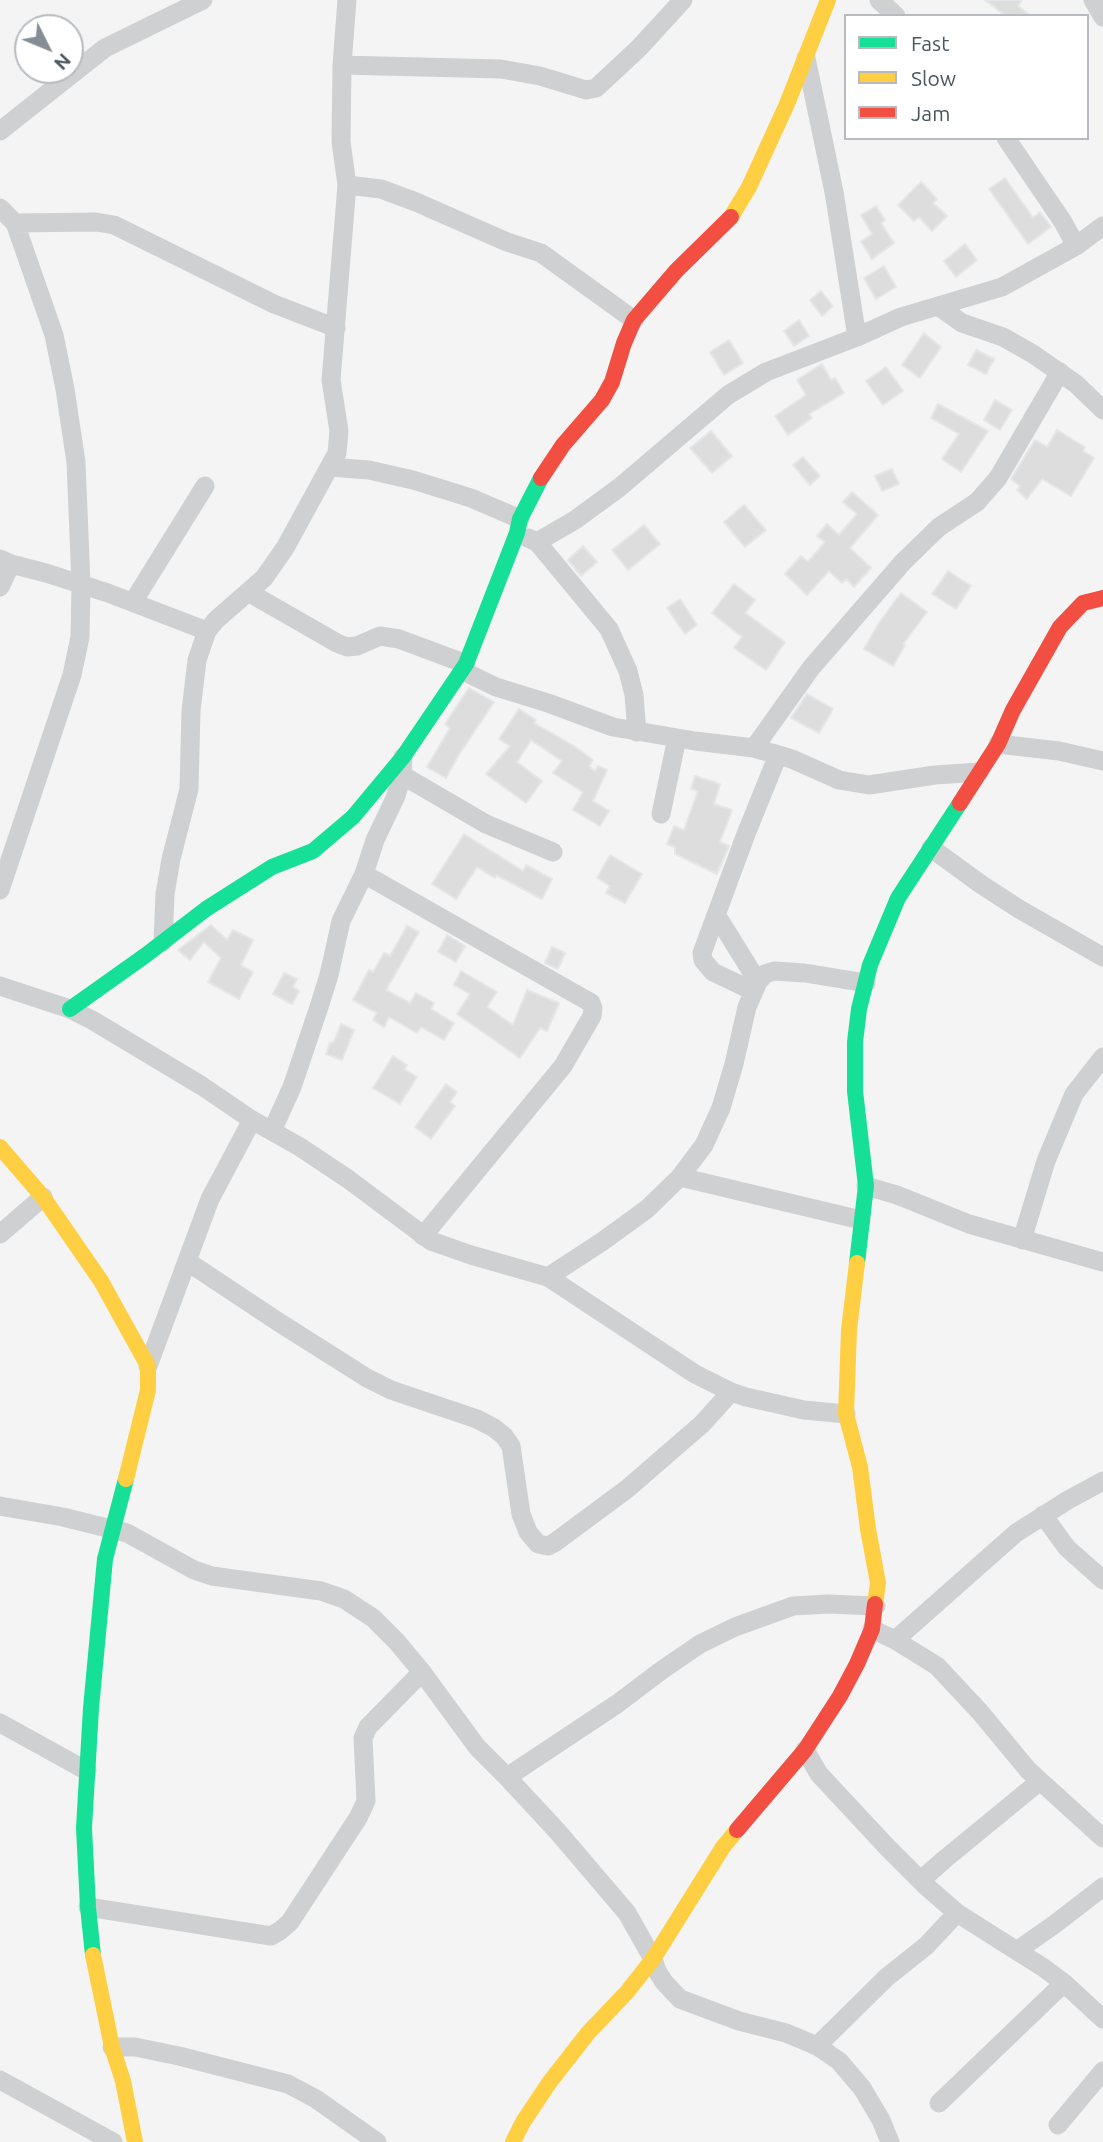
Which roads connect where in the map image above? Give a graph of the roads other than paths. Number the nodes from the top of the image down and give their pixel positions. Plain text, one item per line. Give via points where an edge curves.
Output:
1 (203, 0) edge
2 (347, 0) edge
3 (683, 0) edge
4 (828, 0) edge
5 (879, 0) edge
6 (1093, 0) edge
7 (894, 14) edge
8 (1103, 17) edge
9 (806, 58) junction
10 (342, 65) junction
11 (0, 131) edge
12 (1007, 140) edge
13 (347, 185) junction
14 (0, 208) edge
15 (15, 223) junction
16 (1103, 226) edge
17 (1076, 246) junction
18 (938, 306) junction
19 (634, 320) junction
20 (336, 328) junction
21 (857, 337) junction
22 (1060, 372) junction
23 (1103, 410) edge
24 (330, 467) junction
25 (205, 486) dead end
26 (518, 526) junction
27 (537, 541) junction
28 (6, 562) edge
29 (82, 584) junction
30 (0, 587) edge
31 (247, 592) junction
32 (1103, 598) edge
33 (133, 602) junction
34 (207, 631) junction
35 (465, 668) junction
36 (637, 732) junction
37 (677, 738) junction
38 (998, 744) junction
39 (754, 748) junction
40 (778, 755) junction
41 (1103, 761) edge
42 (403, 766) junction
43 (979, 772) junction
44 (387, 791) junction
45 (661, 814) dead end
46 (931, 848) junction
47 (554, 852) dead end
48 (364, 874) junction
49 (0, 890) edge
50 (717, 916) junction
51 (163, 942) junction
52 (1103, 957) edge
53 (866, 983) junction
54 (0, 986) edge
55 (756, 986) junction
56 (70, 1009) junction
57 (1103, 1057) edge
58 (252, 1120) junction
59 (272, 1131) junction
60 (0, 1147) edge
61 (680, 1177) junction
62 (866, 1186) junction
63 (43, 1197) junction
64 (861, 1220) junction
65 (0, 1234) edge
66 (423, 1236) junction
67 (1022, 1240) junction
68 (188, 1262) junction
69 (1103, 1262) edge
70 (548, 1277) junction
71 (148, 1366) junction
72 (731, 1392) junction
73 (846, 1414) junction
74 (1103, 1480) edge
75 (0, 1506) edge
76 (1043, 1515) junction
77 (112, 1529) junction
78 (1103, 1580) edge
79 (876, 1606) junction
80 (872, 1629) junction
81 (895, 1640) junction
82 (422, 1672) junction
83 (0, 1723) edge
84 (805, 1750) junction
85 (87, 1771) junction
86 (508, 1777) junction
87 (1040, 1781) junction
88 (1103, 1838) edge
89 (921, 1880) junction
90 (1103, 1887) edge
91 (88, 1907) junction
92 (957, 1913) junction
93 (1018, 1950) junction
94 (653, 1959) junction
95 (1064, 1983) junction
96 (1101, 2015) edge
97 (817, 2046) junction
98 (112, 2047) junction
99 (1103, 2071) edge
100 (0, 2080) edge
101 (939, 2103) dead end
102 (1058, 2125) dead end
103 (113, 2142) edge
104 (135, 2142) edge
105 (377, 2142) edge
106 (513, 2142) edge
107 (890, 2142) edge

1 - 11 street via 105,48
2 - 10 street
3 - 10 street via 596,88 586,90 502,69
4 - 9 street
5 - 7 street
6 - 8 street
9 - 19 street via 766,153 729,220
9 - 21 street
10 - 13 street via 341,142
12 - 17 street
13 - 19 street via 381,189 541,253
13 - 20 street
14 - 15 street
15 - 20 street via 114,225 274,304
15 - 29 street via 54,335 65,389 76,462
16 - 17 street
17 - 18 street via 1002,287
18 - 21 street
18 - 22 street via 961,323 1003,337
19 - 26 street via 612,383 547,468
20 - 24 street via 331,380 339,431
21 - 27 street via 766,372 728,396 620,487
22 - 23 street
22 - 39 street via 985,494 939,527 903,562 811,668
24 - 26 street via 369,470 471,498
24 - 31 street via 285,548 264,578
25 - 33 street
26 - 27 street
26 - 35 street
27 - 36 street via 609,629 628,671
28 - 29 street
28 - 30 street
29 - 33 street
29 - 49 street via 80,637 72,675
31 - 34 street
31 - 35 street via 346,647 380,636 399,639
32 - 38 street via 1083,603 1060,626
33 - 34 street
34 - 51 street via 197,660 189,789 167,882
35 - 36 street via 496,687
35 - 42 street
36 - 37 street
37 - 39 street
37 - 45 street
38 - 41 street
38 - 43 street
39 - 40 street
40 - 43 street via 839,780 869,785
40 - 50 street
42 - 44 street
42 - 47 street via 486,824
43 - 46 street
44 - 48 street
44 - 51 street via 313,851 272,867
46 - 52 street via 1019,909
46 - 53 street via 898,898
48 - 59 street via 341,921 329,975 292,1087
48 - 66 street via 593,1008 563,1066
50 - 55 street
50 - 55 street via 703,960 713,971
51 - 56 street
53 - 55 street via 774,971
53 - 62 street via 855,1042 855,1091
54 - 56 street
55 - 61 street via 721,1108 704,1145
56 - 58 street
57 - 67 street via 1074,1094 1046,1161
58 - 59 street
58 - 68 street via 210,1199
59 - 66 street via 348,1179
60 - 63 street
61 - 64 street
61 - 70 street via 647,1209
62 - 64 street
62 - 67 street
63 - 65 street
63 - 71 street via 101,1281
64 - 73 street
66 - 70 street
67 - 69 street
68 - 71 street
68 - 72 street via 367,1378 477,1419 504,1436 511,1446 522,1514 538,1544 554,1543 627,1489 702,1424
70 - 72 street via 695,1374
71 - 77 street via 148,1390
72 - 73 street via 804,1410
73 - 79 street via 860,1467 878,1583
74 - 76 street
75 - 77 street
76 - 78 street via 1067,1548
76 - 81 street
77 - 82 street via 212,1576 321,1591 344,1599 373,1618
77 - 85 street
79 - 80 street
79 - 86 street via 793,1606 735,1627 700,1644
80 - 81 street
80 - 84 street via 840,1696
81 - 87 street via 937,1666
82 - 86 street via 477,1747
82 - 91 street via 368,1727 363,1738 366,1801 281,1930 271,1936
83 - 85 street
84 - 89 street via 819,1773
84 - 94 street via 723,1847
85 - 91 street
86 - 94 street via 627,1913
87 - 88 street
87 - 89 street
89 - 92 street
90 - 93 street
91 - 98 street via 95,1969
92 - 93 street
92 - 97 street
93 - 95 street
94 - 97 street via 664,1982 680,1999
94 - 106 street via 580,2043
95 - 96 street
95 - 101 street
97 - 107 street via 839,2061 862,2088
98 - 104 street
98 - 105 street via 179,2056 288,2084
99 - 102 street
100 - 103 street

